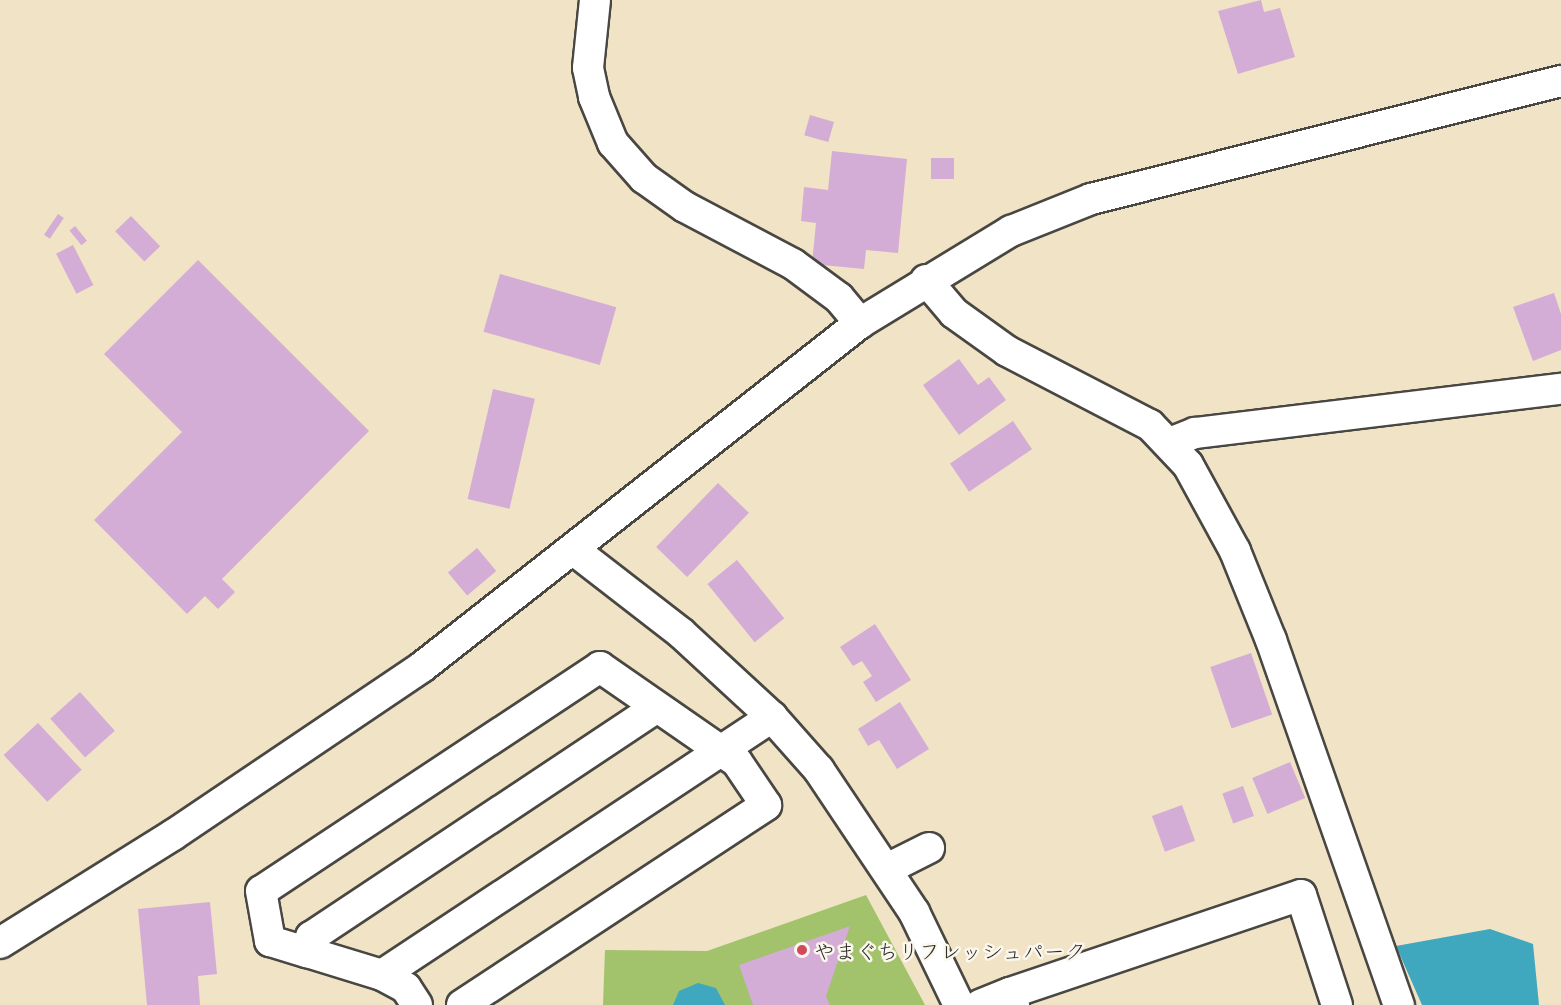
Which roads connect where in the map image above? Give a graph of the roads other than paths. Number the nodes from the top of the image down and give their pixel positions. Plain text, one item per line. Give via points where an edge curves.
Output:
1 (595, 0) edge
2 (1561, 81) edge
3 (926, 280) junction
4 (860, 323) junction
5 (1561, 389) edge
6 (1170, 443) junction
7 (574, 550) junction
8 (657, 707) junction
9 (772, 717) junction
10 (721, 751) junction
11 (929, 848) dead end
12 (887, 869) junction
13 (0, 943) edge
14 (307, 952) junction
15 (382, 975) junction
16 (1012, 999) edge
17 (417, 1005) edge
18 (462, 1005) edge
19 (959, 1005) edge
20 (981, 1005) edge
21 (1337, 1005) edge
22 (1399, 1005) edge

1 - 4 street via 588,68 594,98 613,143 645,178 685,207 793,264 839,298
2 - 3 street via 1091,199 1011,231
3 - 4 street
3 - 6 street via 954,313 1007,351 1150,425
4 - 7 street
5 - 6 street via 1195,433
6 - 22 street via 1188,465 1235,551 1272,640
7 - 9 street via 681,633
7 - 13 street via 422,667 173,836
8 - 10 street
8 - 14 street via 311,937
8 - 14 street via 600,667 261,891 270,941
9 - 10 street
9 - 12 street via 819,770
10 - 15 street
10 - 18 street via 737,762 766,805
11 - 12 street
12 - 19 street via 940,958
14 - 15 street
15 - 17 street via 406,988
16 - 20 street
16 - 21 street via 1301,895

